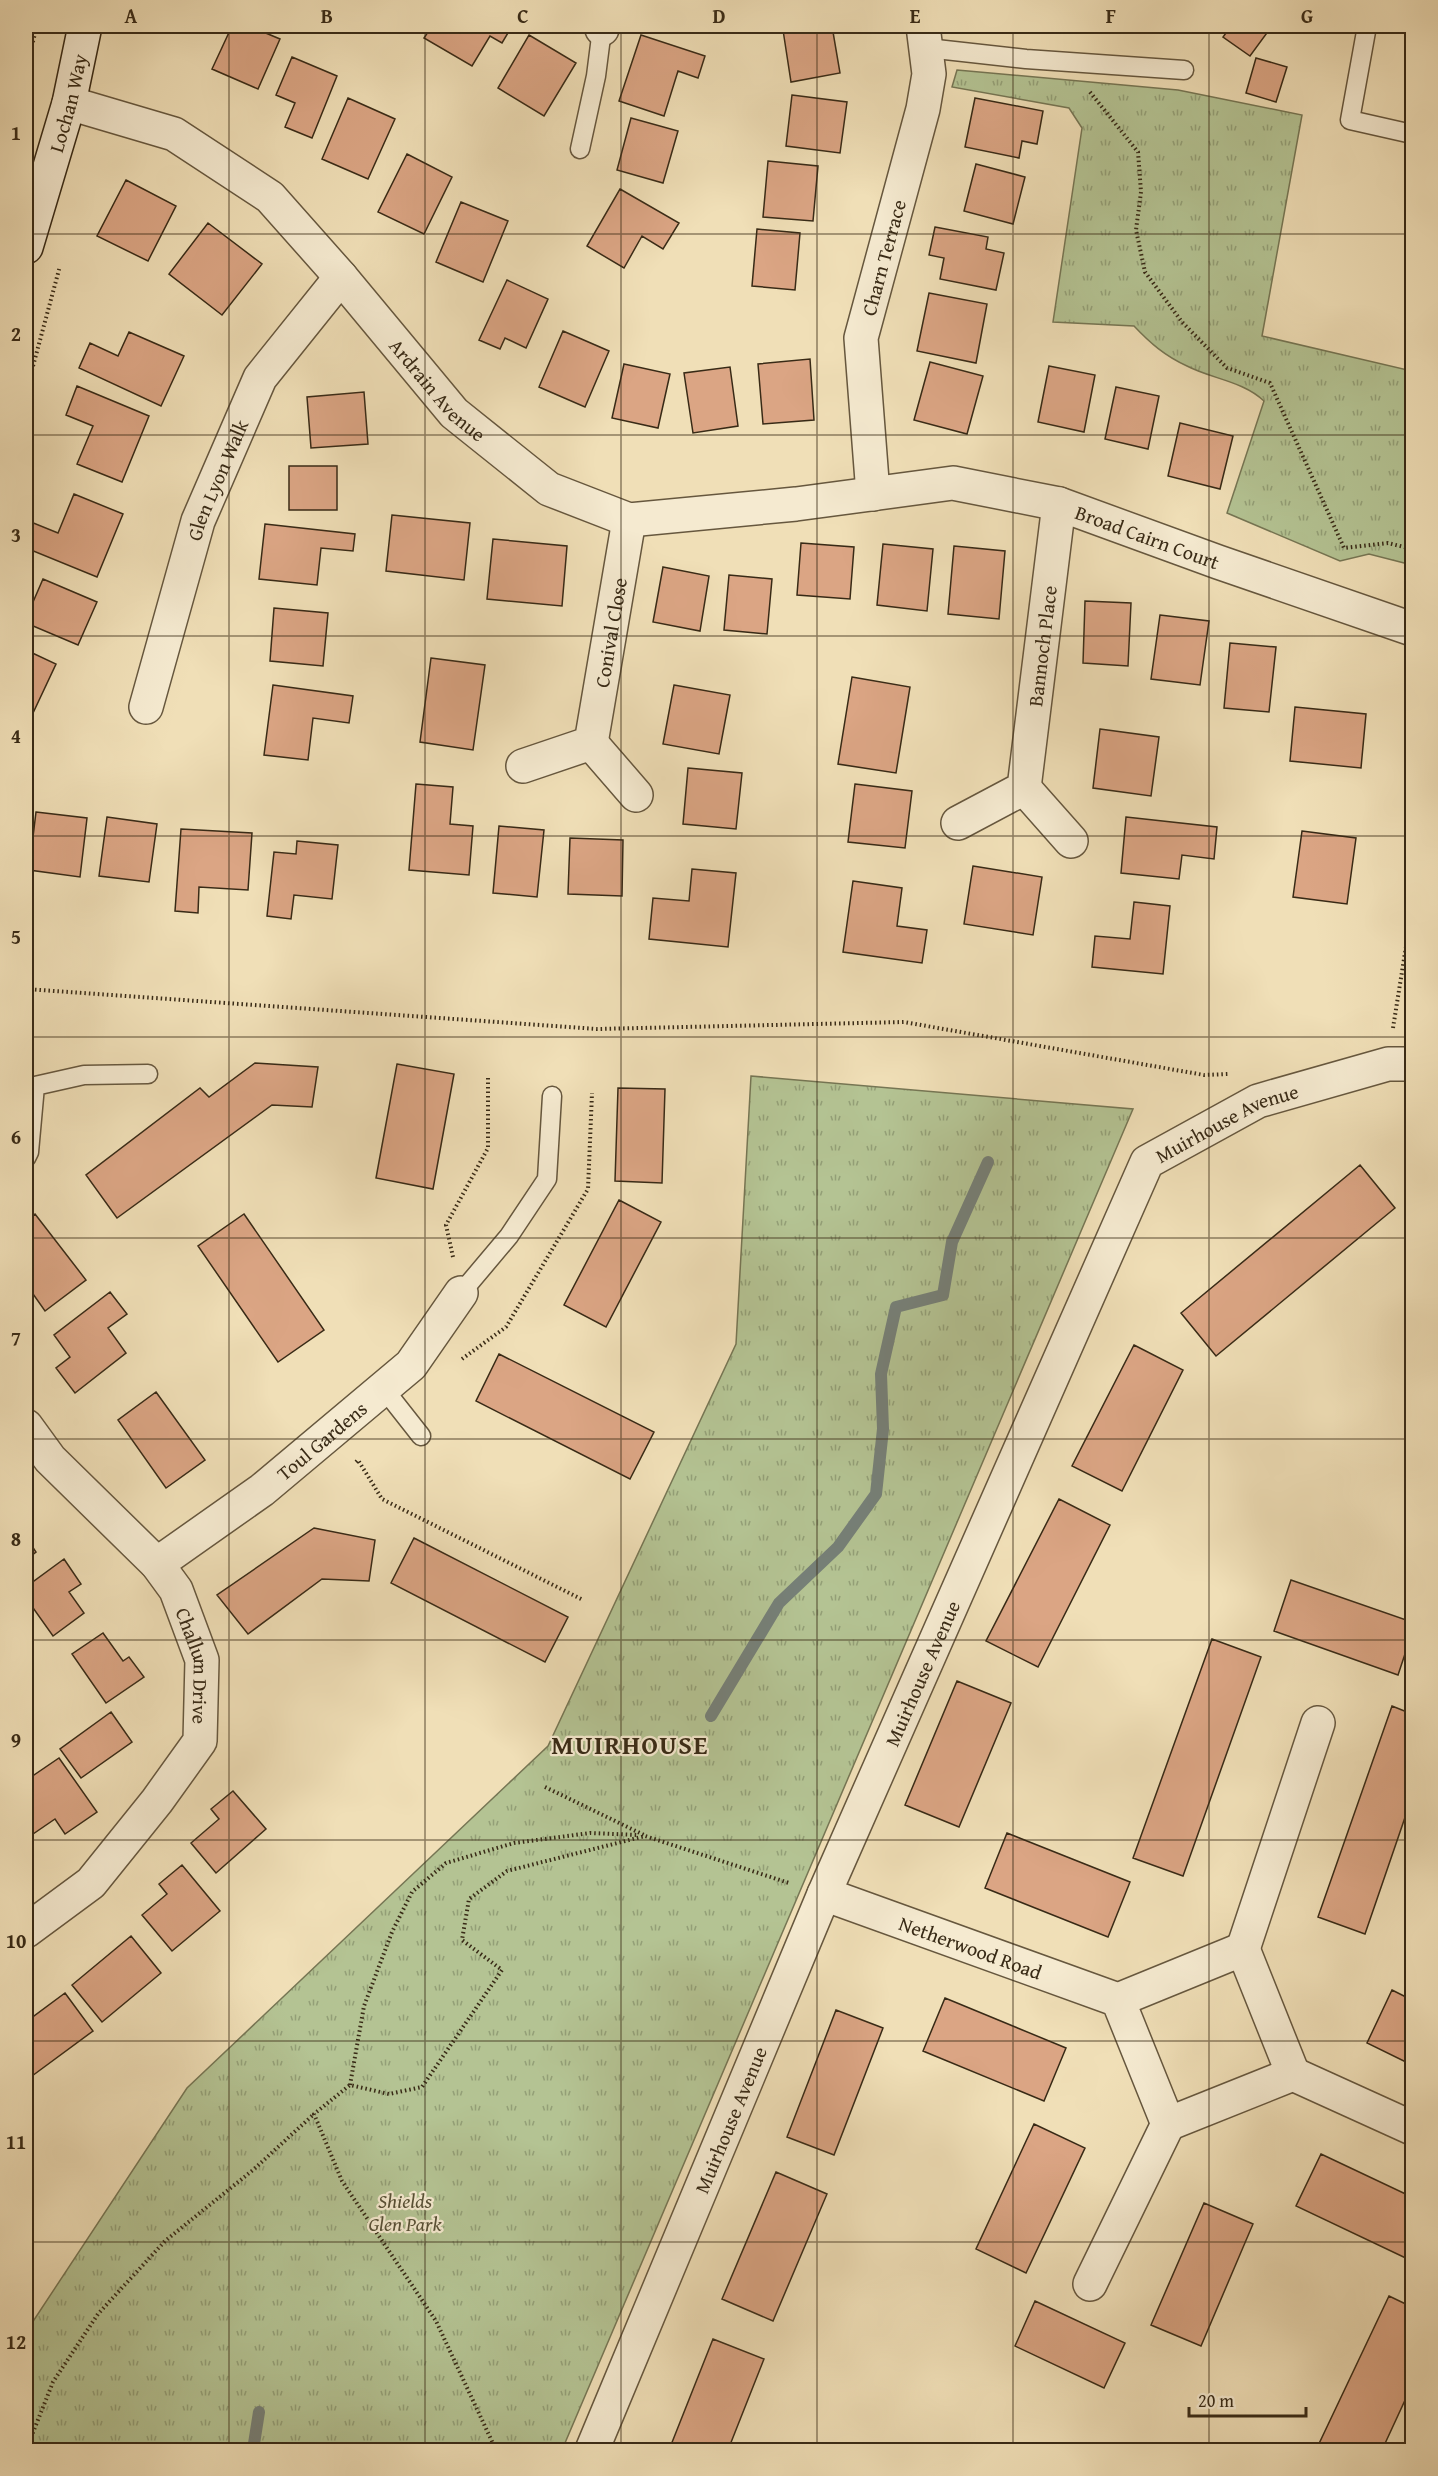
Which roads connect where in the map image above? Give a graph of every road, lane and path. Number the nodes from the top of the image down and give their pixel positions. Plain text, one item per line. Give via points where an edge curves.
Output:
1 (37, 26) edge
2 (85, 26) edge
3 (1366, 26) edge
4 (601, 27) edge
5 (925, 37) edge
6 (26, 68) edge
7 (1184, 70) dead end
8 (1088, 90) dead end
9 (69, 103) junction
10 (1413, 134) edge
11 (580, 149) dead end
12 (26, 247) edge
13 (341, 277) junction
14 (873, 494) junction
15 (1059, 504) junction
16 (629, 520) junction
17 (1413, 549) edge
18 (1413, 629) edge
19 (146, 707) dead end
20 (591, 743) junction
21 (523, 766) dead end
22 (1024, 788) junction
23 (636, 795) dead end
24 (958, 823) dead end
25 (1071, 841) dead end
26 (1413, 909) edge
27 (26, 989) edge
28 (1400, 1064) edge
29 (1238, 1073) dead end
30 (148, 1074) dead end
31 (488, 1077) dead end
32 (592, 1093) dead end
33 (552, 1096) dead end
34 (26, 1158) edge
35 (461, 1293) junction
36 (459, 1361) dead end
37 (384, 1389) junction
38 (405, 1418) junction
39 (26, 1426) edge
40 (421, 1436) dead end
41 (358, 1460) junction
42 (349, 1468) dead end
43 (157, 1564) junction
44 (583, 1600) dead end
45 (1318, 1723) dead end
46 (544, 1787) dead end
47 (645, 1836) junction
48 (824, 1894) junction
49 (26, 1931) edge
50 (1243, 1949) junction
51 (1118, 2000) junction
52 (1293, 2074) junction
53 (350, 2085) junction
54 (314, 2114) junction
55 (1168, 2124) junction
56 (1413, 2128) edge
57 (1090, 2284) dead end
58 (26, 2451) edge
59 (496, 2451) edge
60 (592, 2451) edge

1 - 6 path
2 - 9 street, Lochan Way
3 - 10 lane via 1350,120
4 - 11 lane via 596,76
5 - 7 lane via 1026,59
5 - 14 street, Charn Terrace via 929,74 923,110 861,338
8 - 17 path via 1138,153 1141,192 1136,230 1145,272 1182,322 1227,368 1270,383 1344,548 1388,543
9 - 12 street, Lochan Way
9 - 13 street, Ardrain Avenue via 174,134 270,197
13 - 16 street, Ardrain Avenue via 454,413 549,489
13 - 19 street, Glen Lyon Walk via 260,378 198,520
14 - 15 street, Broad Cairn Court via 953,483
14 - 16 street, Ardrain Avenue
15 - 18 street, Broad Cairn Court
15 - 22 street, Bannoch Place
16 - 20 street, Conival Close
20 - 21 street
20 - 23 street
22 - 24 street
22 - 25 street
26 - 28 path
27 - 29 path via 597,1029 903,1022 1204,1075
28 - 48 street, Muirhouse Avenue via 1258,1101 1147,1162
30 - 34 lane via 84,1075 35,1086
31 - 35 path via 488,1148 446,1226
32 - 36 path via 588,1190 506,1327
33 - 35 lane via 547,1179 508,1236
35 - 37 street, Toul Gardens via 411,1365
37 - 38 lane
37 - 43 street, Toul Gardens via 262,1490
38 - 40 lane
38 - 41 path
39 - 43 street, Challum Drive via 50,1459
41 - 42 path
41 - 44 path via 382,1499
43 - 49 street, Challum Drive via 176,1590 202,1660 200,1741 91,1883
45 - 50 street
46 - 47 path
47 - 48 path
47 - 53 path via 590,1833 514,1843 446,1863 412,1892 392,1932 364,2006
47 - 53 path via 507,1871 469,1899 462,1940 502,1970 422,2087 389,2094
48 - 51 street, Netherwood Road
48 - 60 street, Muirhouse Avenue
50 - 51 street
50 - 52 street
51 - 55 street
52 - 55 street
52 - 56 street
53 - 54 path
54 - 58 path via 253,2170 165,2241 98,2314 53,2382
54 - 59 path via 342,2181 436,2321
55 - 57 street

